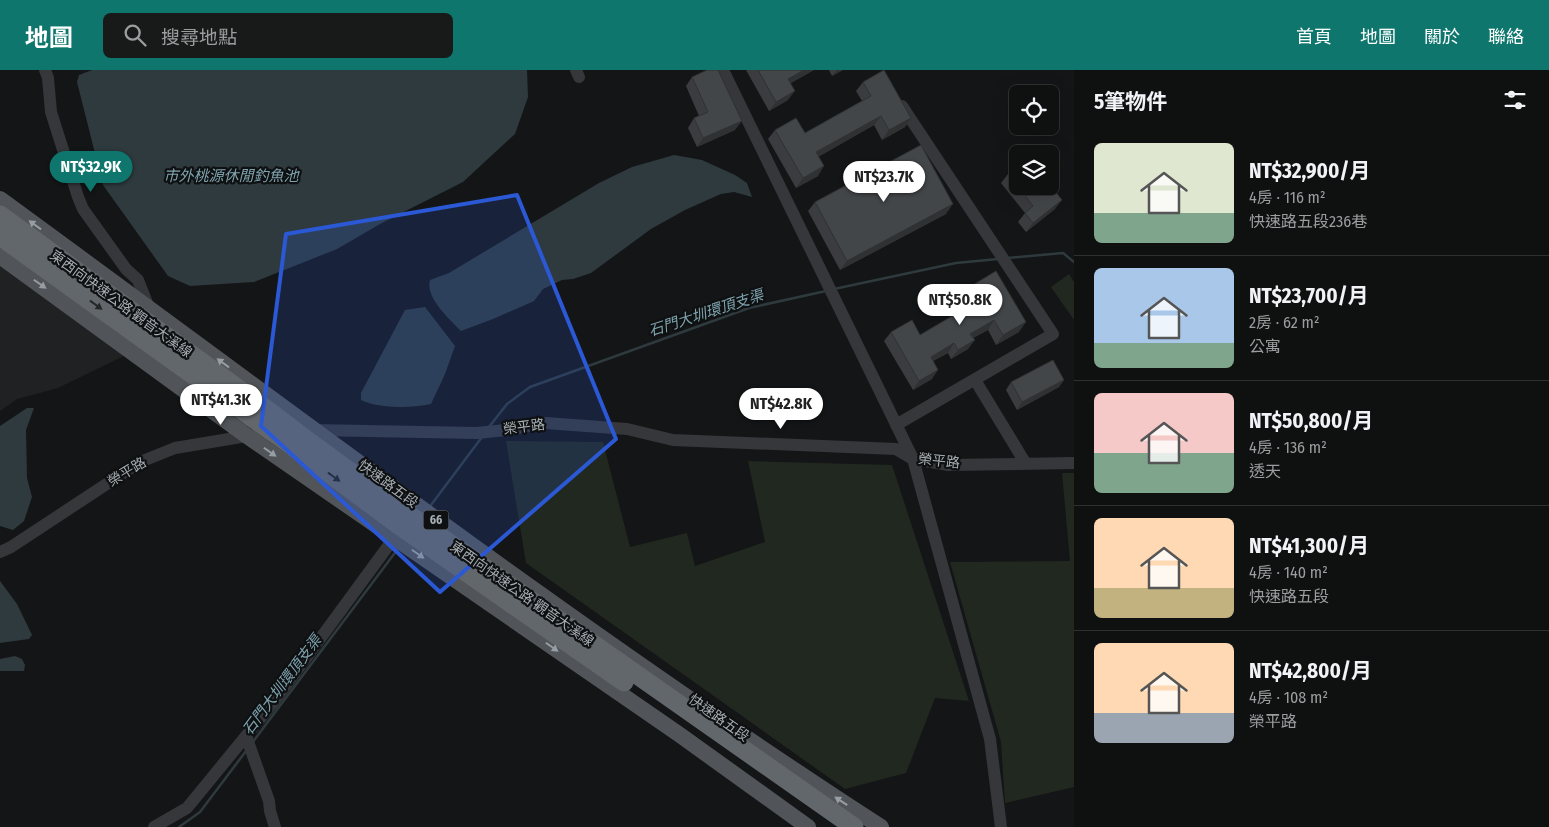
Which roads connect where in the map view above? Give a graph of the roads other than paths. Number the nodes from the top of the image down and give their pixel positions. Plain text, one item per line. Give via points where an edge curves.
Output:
1 (45, 70) edge
2 (723, 70) edge
3 (894, 95) edge
4 (0, 199) edge
5 (0, 215) edge
6 (0, 236) edge
7 (0, 256) edge
8 (149, 308) junction
9 (974, 380) junction
10 (896, 425) junction
11 (247, 436) junction
12 (307, 441) junction
13 (912, 459) junction
14 (1074, 463) edge
15 (1026, 464) junction
16 (410, 529) junction
17 (0, 552) edge
18 (248, 742) junction
19 (154, 827) edge
20 (275, 827) edge
21 (808, 827) edge
22 (832, 827) edge
23 (854, 827) edge
24 (882, 827) edge
25 (1001, 827) edge

1 - 8 street via 51,112 83,209 126,269 138,280
2 - 10 street
3 - 9 street via 1053,334
8 -> 4 main road, 快速路五段 / 66
5 - 12 highway, 東西向快速公路 觀音大溪線 / 66, bridge
6 -> 12 highway, 東西向快速公路 觀音大溪線 / 66, bridge
7 -> 11 main road, 66
12 -> 8 main road, 快速路五段 / 66
9 - 10 street
9 - 15 street
10 - 13 street
11 - 12 street, 榮平路
11 -> 16 main road, 66
11 - 17 street, 榮平路 via 175,448 140,462
12 - 13 street, 榮平路 via 482,432 546,423 627,429 673,440 896,449
12 - 16 highway, 東西向快速公路 觀音大溪線 / 66
24 -> 12 main road, 快速路五段 / 66 via 487,557
13 - 15 street, 榮平路 via 949,465
13 - 25 street via 990,739
14 - 15 street, 榮平路
16 - 18 street via 272,704
16 -> 21 main road, 66 via 680,735
16 - 22 highway, 東西向快速公路 觀音大溪線 / 66
16 - 23 highway, 東西向快速公路 觀音大溪線 / 66
18 - 19 street via 187,808
18 - 20 street

